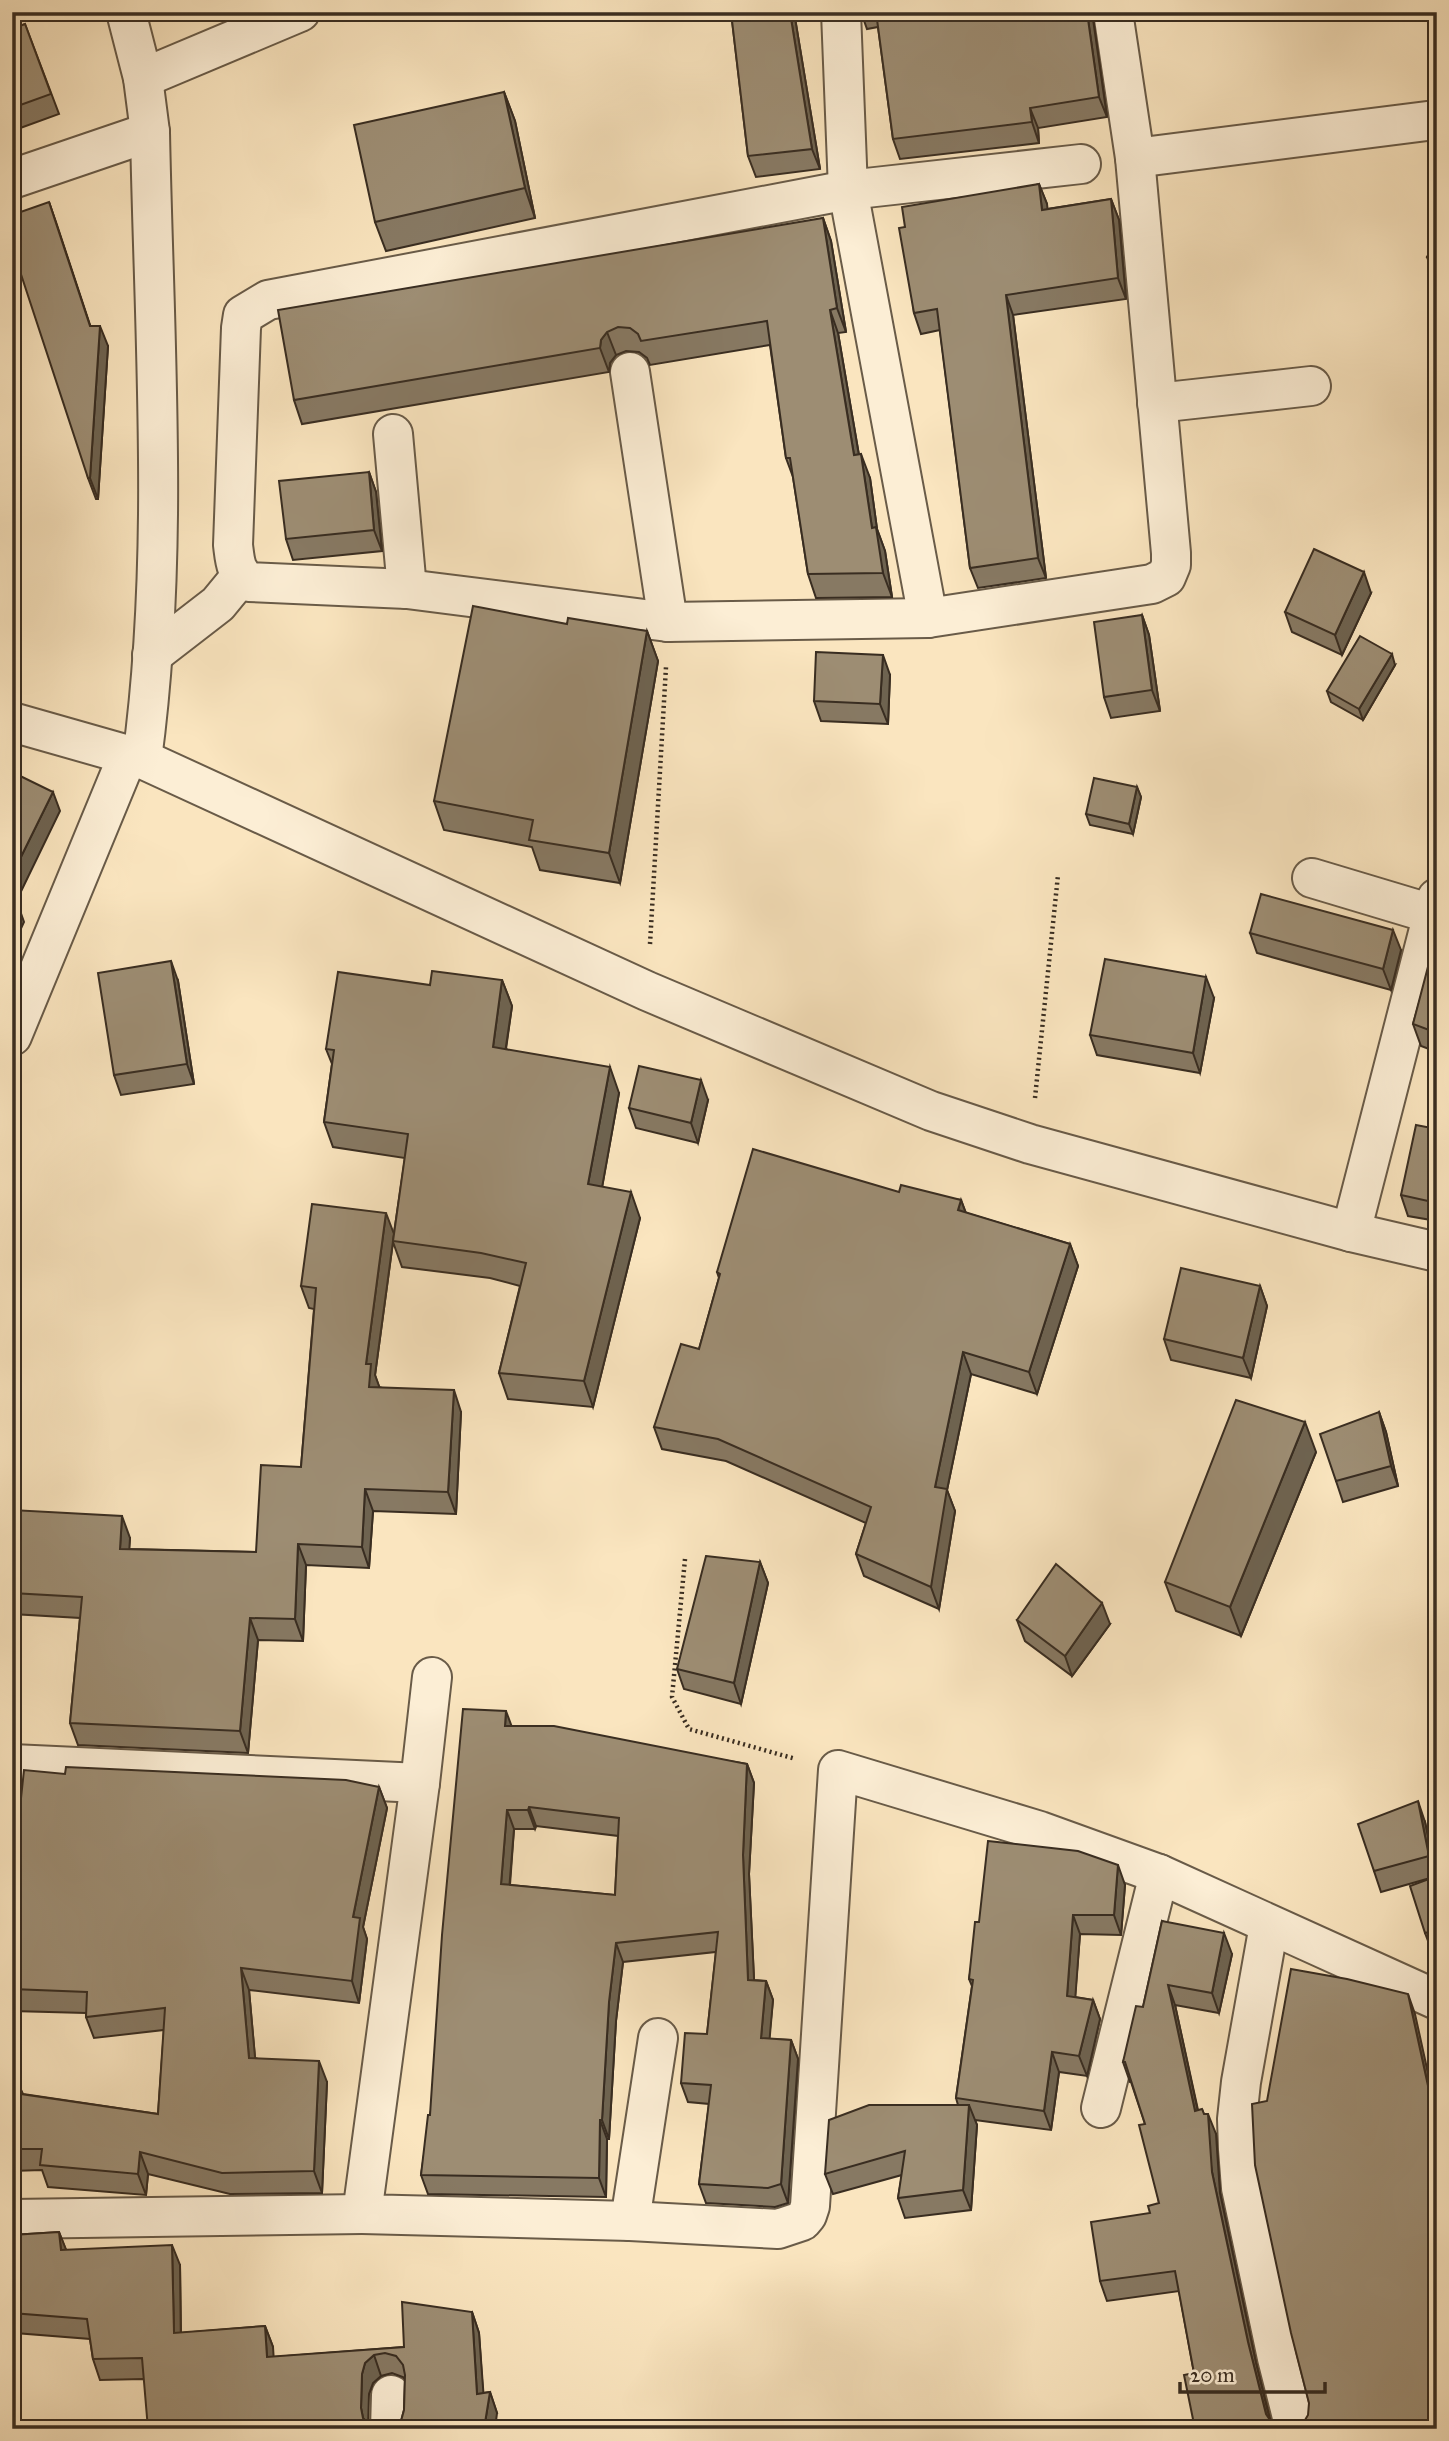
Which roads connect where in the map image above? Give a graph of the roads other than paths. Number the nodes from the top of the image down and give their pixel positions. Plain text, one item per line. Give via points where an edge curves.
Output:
1 (126, 12) edge
2 (300, 12) edge
3 (841, 12) edge
4 (1113, 12) edge
5 (143, 78) junction
6 (1435, 120) dead end
7 (150, 132) junction
8 (1135, 158) junction
9 (1081, 164) dead end
10 (12, 179) edge
11 (848, 190) junction
12 (630, 372) dead end
13 (1311, 386) dead end
14 (1157, 403) junction
15 (393, 434) dead end
16 (241, 576) junction
17 (407, 589) junction
18 (928, 618) junction
19 (668, 622) junction
20 (152, 655) junction
21 (12, 722) edge
22 (135, 757) junction
23 (1312, 878) dead end
24 (1434, 906) edge
25 (12, 1036) edge
26 (1350, 1232) junction
27 (1437, 1252) edge
28 (432, 1677) dead end
29 (12, 1764) edge
30 (420, 1783) junction
31 (1159, 1874) junction
32 (1269, 1925) junction
33 (1437, 2000) edge
34 (658, 2038) dead end
35 (1101, 2108) dead end
36 (362, 2214) junction
37 (12, 2218) edge
38 (630, 2221) junction
39 (1295, 2429) edge

1 - 5 street
2 - 5 street
3 - 11 street
4 - 8 street
5 - 7 street
6 - 8 street
7 - 10 street
7 - 20 street via 157,576
8 - 14 street
9 - 11 street
11 - 16 street via 268,300 249,310 241,328 233,545
11 - 18 street
12 - 19 street
13 - 14 street
14 - 18 street via 1171,553 1166,577 1152,584
15 - 17 street
16 - 17 street via 249,582
16 - 20 street via 218,604
17 - 19 street
18 - 19 street
20 - 22 street via 150,694
21 - 22 street
22 - 25 street
22 - 26 street via 647,991 931,1111 1030,1144
23 - 24 street
24 - 26 street
26 - 27 street
28 - 30 street
29 - 30 street
30 - 36 street
31 - 32 street
31 - 35 street
31 - 38 street via 1040,1831 838,1770 807,2215 778,2229
32 - 33 street
32 - 39 street via 1241,2082 1238,2148 1241,2188
34 - 38 street
36 - 37 street
36 - 38 street

